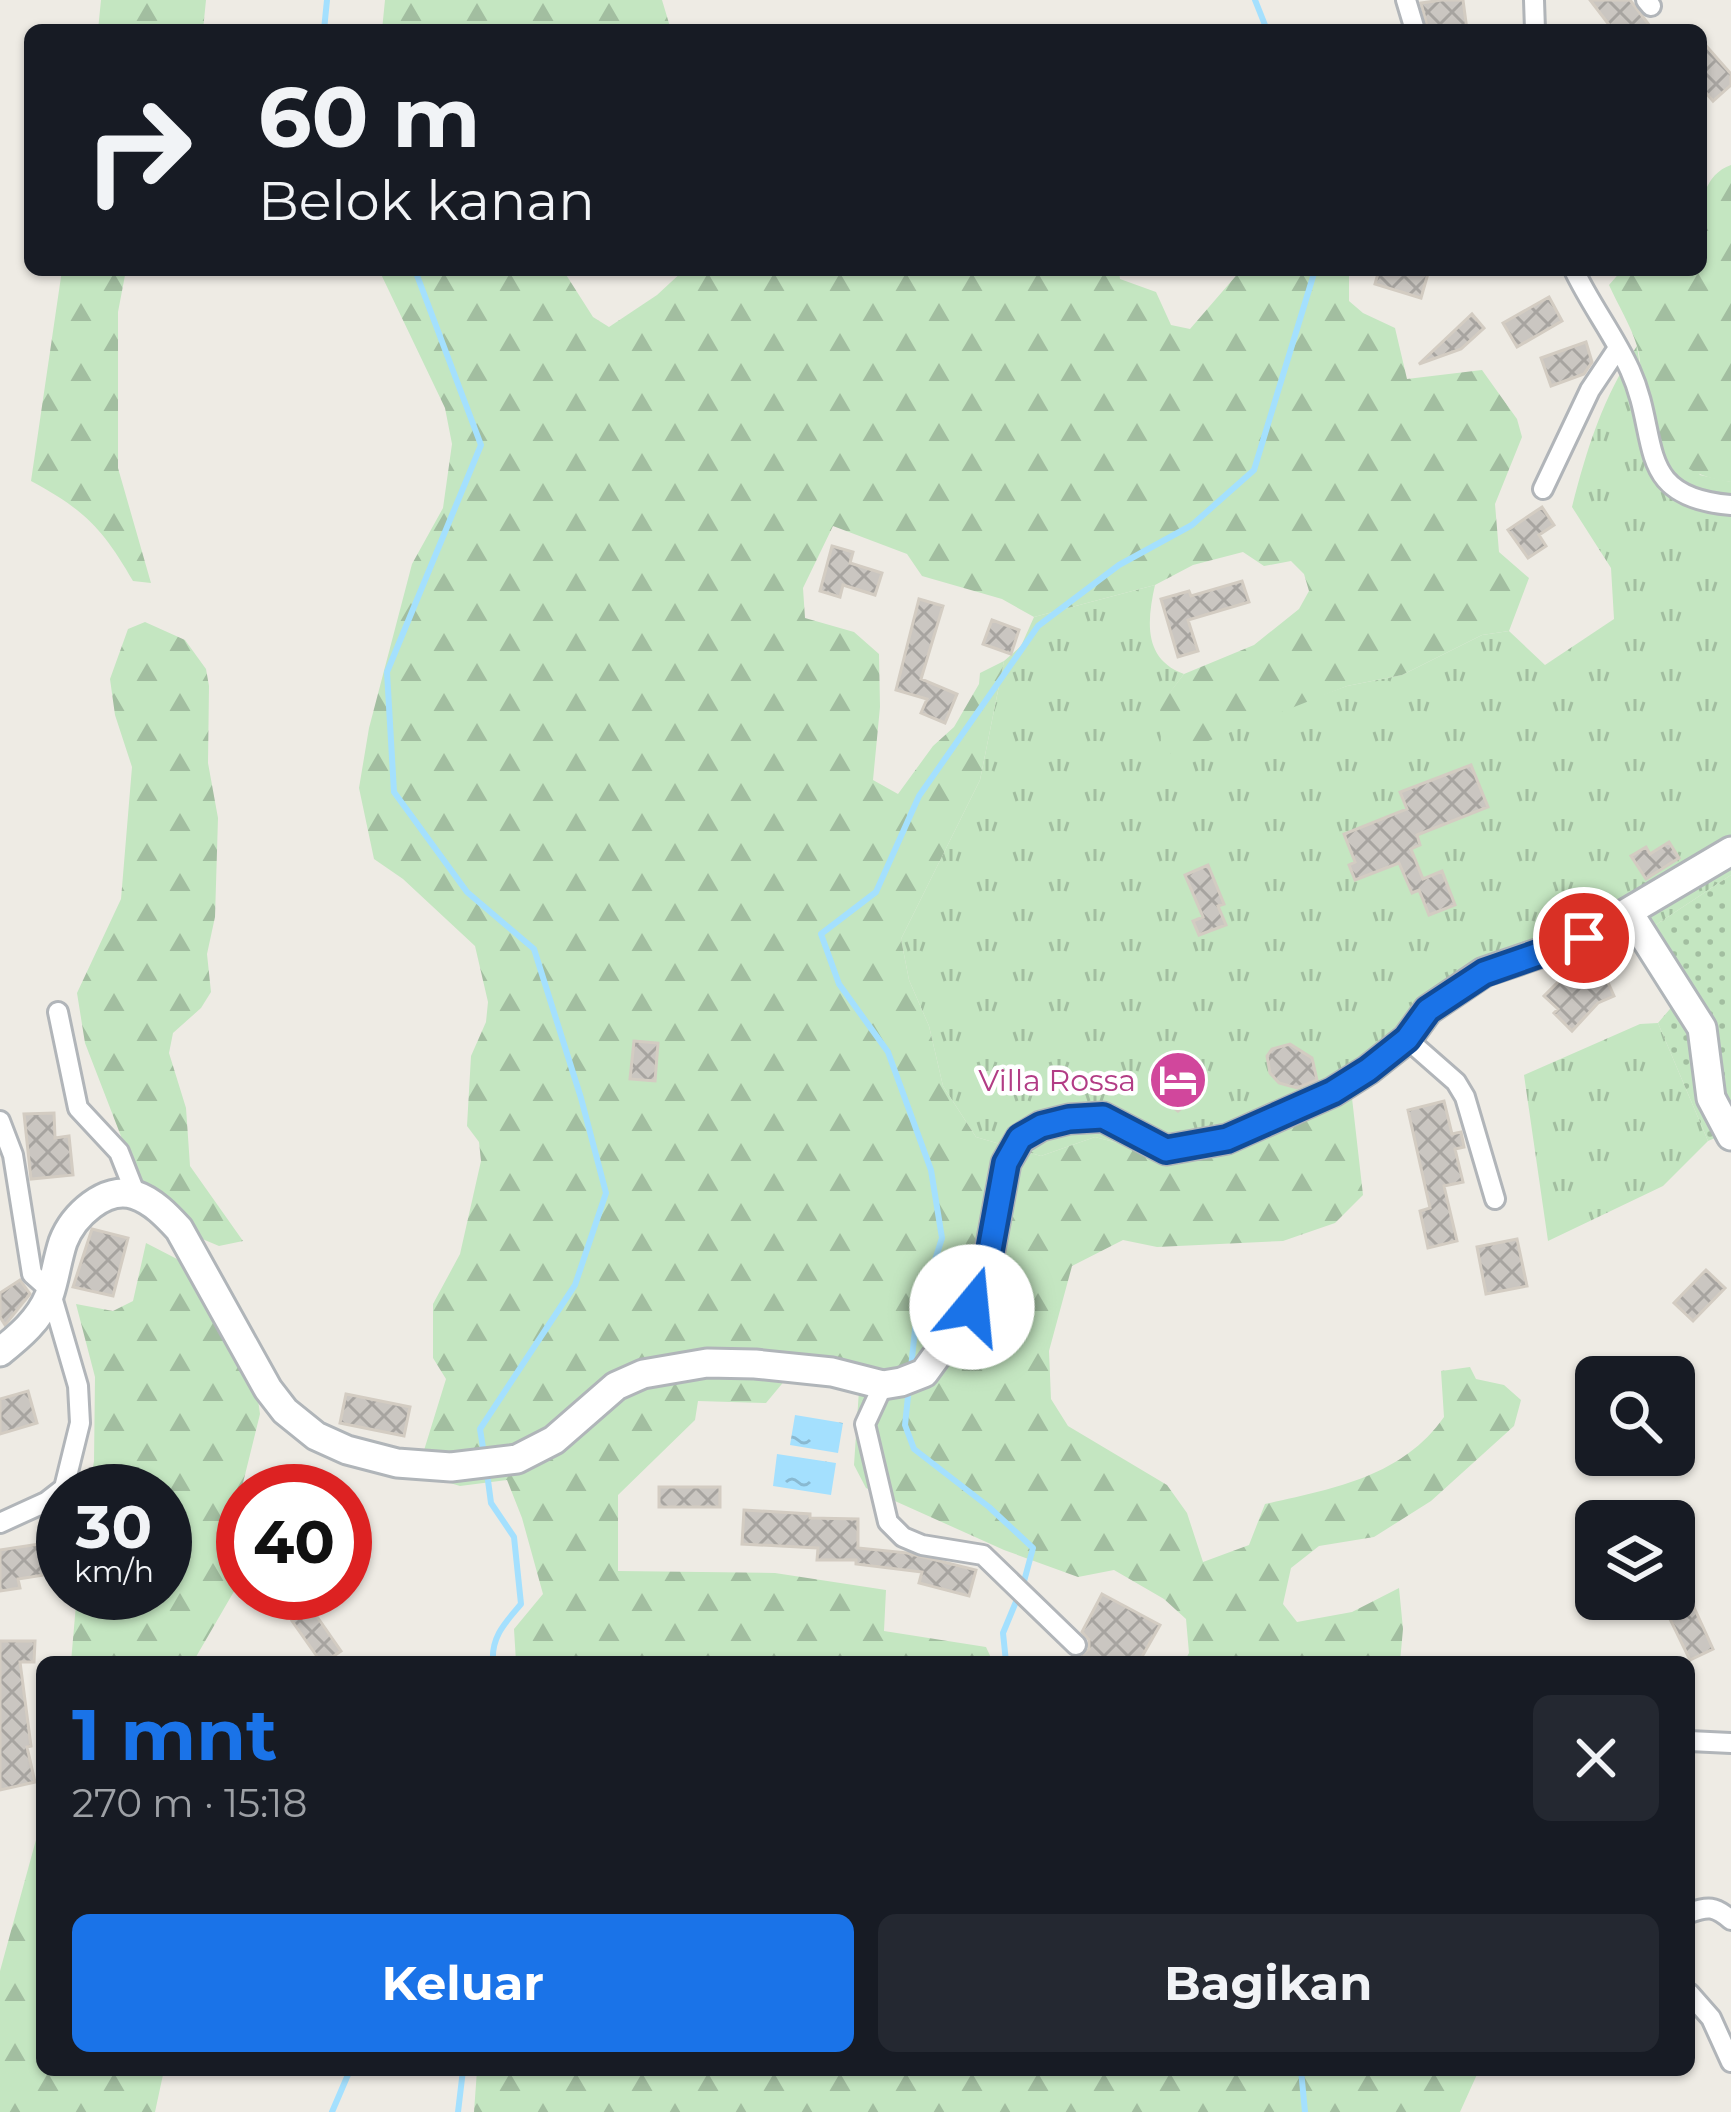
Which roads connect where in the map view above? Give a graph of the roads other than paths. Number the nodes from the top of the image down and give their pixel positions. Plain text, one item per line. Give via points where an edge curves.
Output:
1 (1577, 276) edge
2 (1618, 348) junction
3 (1543, 489) dead end
4 (1731, 505) edge
5 (1731, 851) edge
6 (1629, 914) junction
7 (58, 1012) dead end
8 (1407, 1039) junction
9 (0, 1121) edge
10 (1731, 1136) edge
11 (136, 1195) junction
12 (1495, 1198) dead end
13 (22, 1204) junction
14 (0, 1211) edge
15 (50, 1290) junction
16 (0, 1352) edge
17 (903, 1380) junction
18 (0, 1523) edge
19 (1076, 1646) dead end
20 (1695, 1741) edge
21 (1731, 1743) edge
22 (1695, 1911) edge
23 (1731, 1920) edge
24 (1695, 2000) edge
25 (1731, 2062) edge

1 - 2 street
2 - 3 street
2 - 4 street via 1656,470 1687,496
5 - 6 street
6 - 8 street via 1484,973 1428,1010
6 - 10 street via 1702,1028 1711,1098
7 - 11 street via 78,1108 119,1152
8 - 12 street via 1465,1097
8 - 17 street via 1333,1092 1227,1139 1166,1150 1103,1117 1041,1126 1020,1138 1006,1163 972,1307
9 - 13 street
11 - 15 street via 102,1198 75,1221
11 - 17 street via 179,1229 285,1412 316,1436 397,1463 517,1459 643,1374 755,1364
13 - 14 street
13 - 15 street via 32,1274
15 - 16 street via 32,1325
15 - 18 street via 78,1386 70,1474 58,1495
17 - 19 street via 865,1424 888,1522 922,1546 983,1555
20 - 21 street
22 - 23 street via 1708,1906
24 - 25 street

